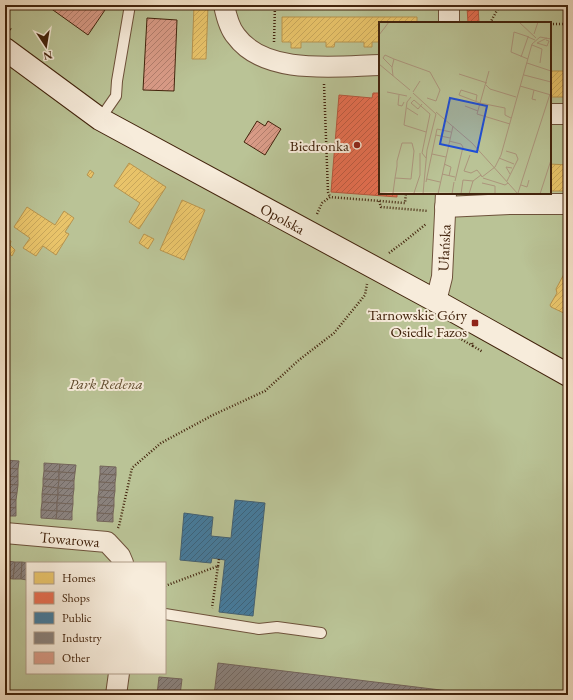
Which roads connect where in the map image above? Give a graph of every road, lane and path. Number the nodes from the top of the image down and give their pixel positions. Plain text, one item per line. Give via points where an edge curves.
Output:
1 (130, 5) edge
2 (224, 5) edge
3 (449, 5) edge
4 (500, 5) edge
5 (449, 22) edge
6 (491, 22) edge
7 (551, 24) edge
8 (568, 24) edge
9 (5, 49) edge
10 (379, 65) edge
11 (323, 66) junction
12 (551, 114) edge
13 (568, 114) edge
14 (100, 119) junction
15 (406, 194) edge
16 (330, 197) junction
17 (379, 201) junction
18 (441, 204) edge
19 (568, 204) edge
20 (315, 218) dead end
21 (427, 223) dead end
22 (384, 256) dead end
23 (366, 286) dead end
24 (436, 301) junction
25 (457, 337) dead end
26 (473, 346) dead end
27 (568, 375) edge
28 (5, 533) edge
29 (107, 542) junction
30 (219, 559) dead end
31 (123, 562) edge
32 (218, 566) junction
33 (166, 586) edge
34 (166, 614) edge
35 (212, 614) dead end
36 (321, 633) dead end
37 (119, 674) edge
38 (116, 695) edge

1 - 14 lane via 116,96
2 - 11 street via 227,19 236,36 250,49 269,60 299,66
3 - 5 street
4 - 6 path
7 - 8 path
9 - 14 street, Opolska
10 - 11 street
11 - 16 path via 327,185
12 - 13 street
14 - 24 street, Opolska
15 - 17 path via 405,203
16 - 17 path
16 - 20 path via 322,203
17 - 18 path via 381,207
18 - 19 street via 509,211
18 - 24 street, Ułańska via 442,278
21 - 22 path
23 - 29 path via 365,295 334,334 264,391 161,443 132,468 119,526
24 - 27 street, Opolska
25 - 26 path
28 - 29 street, Towarowa
29 - 31 street, Towarowa
30 - 32 path
32 - 33 path
32 - 35 path
34 - 36 lane via 259,629 277,627
37 - 38 street

